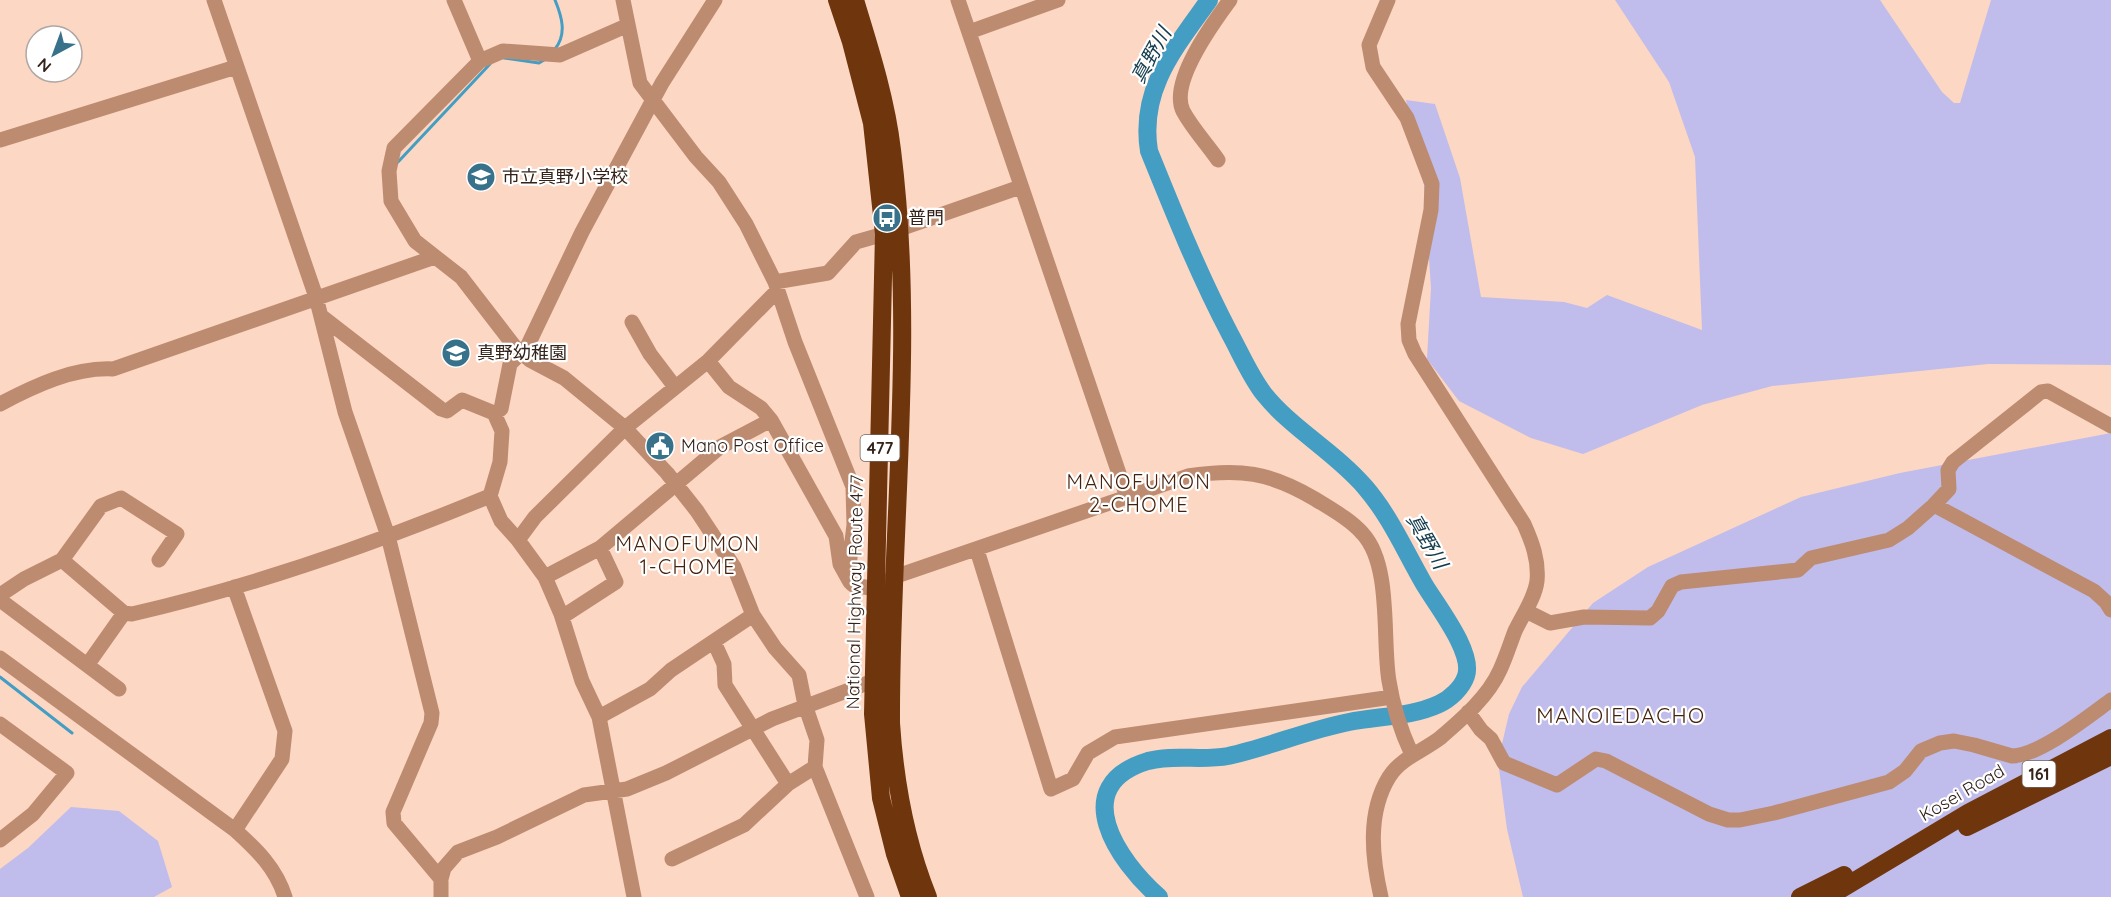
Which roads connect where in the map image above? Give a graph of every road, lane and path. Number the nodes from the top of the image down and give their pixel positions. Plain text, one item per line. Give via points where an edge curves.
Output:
1 (214, 0) edge
2 (454, 0) edge
3 (623, 0) edge
4 (715, 0) edge
5 (837, 0) edge
6 (855, 0) edge
7 (958, 0) edge
8 (1058, 0) edge
9 (1230, 0) edge
10 (1388, 0) edge
11 (626, 26) junction
12 (969, 32) junction
13 (480, 61) junction
14 (236, 67) junction
15 (654, 102) junction
16 (0, 140) edge
17 (1218, 160) dead end
18 (1020, 188) junction
19 (892, 232) junction
20 (435, 257) junction
21 (776, 286) junction
22 (316, 297) junction
23 (321, 316) junction
24 (632, 322) dead end
25 (521, 352) junction
26 (708, 361) junction
27 (675, 387) junction
28 (0, 404) edge
29 (494, 413) junction
30 (771, 420) junction
31 (2111, 426) edge
32 (625, 428) junction
33 (677, 485) junction
34 (490, 496) junction
35 (1127, 497) junction
36 (1934, 505) junction
37 (388, 536) junction
38 (518, 540) junction
39 (600, 548) junction
40 (977, 550) junction
41 (62, 560) junction
42 (159, 560) dead end
43 (848, 576) junction
44 (545, 577) junction
45 (894, 577) junction
46 (234, 587) junction
47 (876, 589) junction
48 (0, 595) edge
49 (0, 600) edge
50 (2111, 610) edge
51 (1526, 611) junction
52 (124, 613) junction
53 (753, 615) junction
54 (562, 617) junction
55 (714, 642) junction
56 (0, 658) edge
57 (88, 664) junction
58 (873, 681) junction
59 (119, 689) dead end
60 (1393, 699) junction
61 (2111, 700) edge
62 (805, 705) junction
63 (1468, 712) junction
64 (599, 717) junction
65 (0, 724) edge
66 (754, 727) junction
67 (2111, 738) edge
68 (1412, 755) junction
69 (2111, 756) edge
70 (816, 767) junction
71 (788, 784) junction
72 (613, 791) junction
73 (1971, 818) junction
74 (235, 830) junction
75 (0, 840) edge
76 (672, 859) dead end
77 (441, 879) junction
78 (1838, 895) edge
79 (285, 897) edge
80 (441, 897) edge
81 (634, 897) edge
82 (867, 897) edge
83 (910, 897) edge
84 (928, 897) edge
85 (1381, 897) edge
86 (1800, 897) edge

1 - 14 street
2 - 13 street
3 - 11 street
4 - 15 street
5 - 19 highway, National Highway Route 477 / 477 via 872,123
6 - 19 highway, National Highway Route 477 / 477 via 876,70 892,148
7 - 12 street
8 - 12 street
9 - 17 street via 1214,21 1179,86 1182,109
10 - 51 street via 1369,45 1373,68 1407,118 1431,184 1431,210 1408,324 1409,340 1430,381 1533,543 1537,584
11 - 13 street via 560,55 503,51
11 - 15 street via 640,82
12 - 18 street
13 - 20 street via 394,148 389,171 391,201 415,241
14 - 16 street
14 - 22 street
15 - 21 street via 719,182 746,224
15 - 25 street
18 - 19 street
18 - 35 street
19 - 21 street via 856,242 828,273
19 - 45 highway, National Highway Route 477 / 477 via 900,372
19 - 47 highway, National Highway Route 477 / 477
20 - 22 street
20 - 25 street via 461,278
21 - 26 street
21 - 43 street via 853,487 854,525
22 - 23 street
22 - 28 street via 113,369 95,368 34,386
23 - 29 street via 441,409 447,411 462,400
23 - 37 street via 345,412
24 - 27 street
25 - 29 street via 510,364 501,409
25 - 32 street via 564,378
26 - 27 street
26 - 30 street via 729,387 761,408
27 - 32 street
29 - 34 street via 502,431 500,462
30 - 33 street via 720,447
30 - 43 street via 836,536 840,564
31 - 36 street via 2048,391 2041,392 1953,462 1948,470 1949,489
32 - 33 street
32 - 38 street via 535,517
33 - 39 street
33 - 53 street via 734,567
34 - 37 street
34 - 38 street via 501,521
35 - 40 street
35 - 60 street via 1188,476 1224,471 1265,476 1292,485 1342,517 1363,534 1380,572
36 - 50 street via 2094,591
36 - 51 street via 1889,540 1811,558 1798,570 1681,582 1672,586 1650,618 1584,617 1550,623
37 - 46 street
37 - 77 street via 432,713 393,812 394,823
38 - 44 street
39 - 44 street
39 - 54 street via 616,582
40 - 45 street
40 - 60 street via 1051,789 1073,779 1088,753 1115,737
41 - 42 street via 101,506 121,498 177,534
41 - 48 street
41 - 52 street
43 - 47 street via 853,585
44 - 54 street
45 - 47 street
45 - 84 highway, National Highway Route 477 / 477 via 894,768 906,832
46 - 52 street via 197,600
46 - 74 street via 285,731 282,759
47 - 58 highway, National Highway Route 477 / 477
49 - 57 street
51 - 63 street via 1500,671
52 - 57 street
53 - 55 street
53 - 62 street via 799,675
54 - 64 street via 582,681
55 - 64 street via 670,670 650,689
55 - 66 street via 724,664 725,685
56 - 74 street
57 - 59 street
58 - 62 street
58 - 83 highway, National Highway Route 477 / 477 via 881,798
60 - 68 street via 1401,732
61 - 63 street via 2072,729 2022,756 1954,741 1940,743 1921,751 1905,771 1889,782 1740,820 1709,814 1596,759 1557,785 1548,783 1504,763 1491,739
62 - 66 street
62 - 70 street via 817,740
63 - 68 street via 1438,739
64 - 72 street
65 - 75 street via 67,773 33,814
66 - 71 street
66 - 72 street via 666,773
67 - 73 highway, Kosei Road / 161
68 - 85 street via 1389,776 1377,807 1372,845
69 - 73 highway, Kosei Road / 161
70 - 71 street
70 - 82 street
71 - 76 street via 744,825
72 - 77 street via 584,795 458,852 444,867
72 - 81 street
73 - 78 highway
73 - 86 highway
74 - 79 street via 279,878
77 - 80 street

